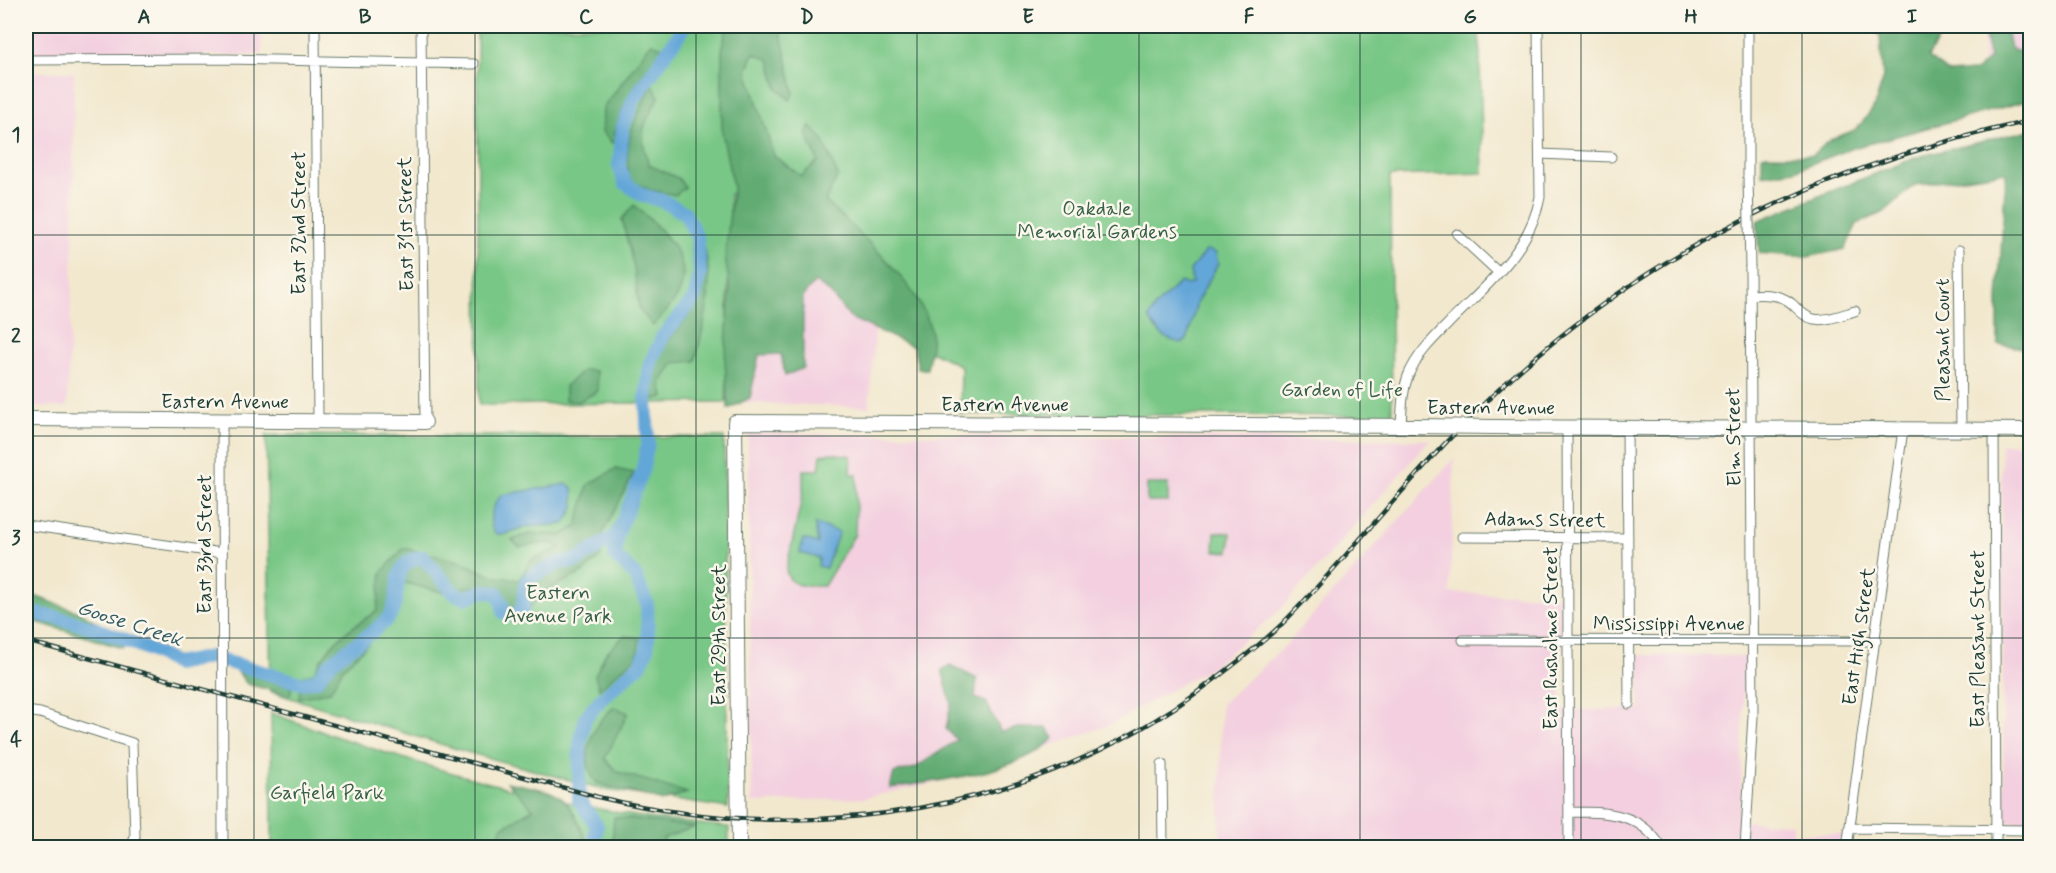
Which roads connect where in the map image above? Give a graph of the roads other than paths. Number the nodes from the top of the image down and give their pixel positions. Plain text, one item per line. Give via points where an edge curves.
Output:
1 (315, 26) edge
2 (421, 26) edge
3 (1538, 26) edge
4 (1748, 26) edge
5 (26, 60) edge
6 (315, 61) junction
7 (422, 63) junction
8 (474, 64) dead end
9 (1540, 154) junction
10 (1611, 157) dead end
11 (1457, 234) dead end
12 (1959, 250) dead end
13 (1498, 272) junction
14 (1750, 295) junction
15 (1855, 310) dead end
16 (26, 419) edge
17 (222, 420) junction
18 (318, 421) junction
19 (425, 422) joint
20 (735, 422) joint
21 (1401, 426) junction
22 (1567, 427) junction
23 (1627, 428) junction
24 (1751, 429) junction
25 (1903, 429) junction
26 (1961, 429) junction
27 (1994, 430) junction
28 (2031, 430) edge
29 (26, 525) edge
30 (1462, 537) dead end
31 (1567, 538) junction
32 (1628, 538) junction
33 (222, 553) junction
34 (1462, 640) dead end
35 (1568, 640) junction
36 (1629, 641) junction
37 (1753, 641) junction
38 (1876, 641) junction
39 (1629, 705) dead end
40 (26, 711) edge
41 (1162, 764) dead end
42 (1569, 812) junction
43 (1849, 828) junction
44 (1996, 829) junction
45 (2031, 830) edge
46 (131, 848) edge
47 (223, 848) edge
48 (739, 848) edge
49 (1163, 848) edge
50 (1569, 848) edge
51 (1662, 848) edge
52 (1745, 848) edge
53 (1847, 848) edge
54 (1996, 848) edge

1 - 6 street, East 32nd Street
2 - 7 street, East 31st Street
3 - 9 street
4 - 14 street, Elm Street, bridge
5 - 6 street
6 - 7 street
6 - 18 street, East 32nd Street
7 - 8 street
7 - 19 street, East 31st Street
9 - 10 street
9 - 13 street via 1537,214 1521,248
11 - 13 street
12 - 26 street, Pleasant Court
13 - 21 street via 1417,359 1402,399
14 - 15 street via 1764,294 1789,301 1800,313 1814,319
14 - 24 street, Elm Street
16 - 17 street, Eastern Avenue
17 - 18 street, Eastern Avenue
17 - 33 street, East 33rd Street
18 - 19 street, Eastern Avenue
20 - 21 street, Eastern Avenue
20 - 48 street, East 29th Street
21 - 22 street, Eastern Avenue, bridge
22 - 23 street, Eastern Avenue
22 - 31 street, East Rusholme Street
23 - 24 street, Eastern Avenue
23 - 32 street
24 - 25 street, Eastern Avenue
24 - 37 street, Elm Street
25 - 26 street, Eastern Avenue
25 - 38 street, East High Street
26 - 27 street, Eastern Avenue
27 - 28 street, Eastern Avenue
27 - 44 street, East Pleasant Street
29 - 33 street
30 - 31 street, Adams Street
31 - 32 street, Adams Street
31 - 35 street, East Rusholme Street
32 - 36 street
33 - 47 street, East 33rd Street
34 - 35 street, Mississippi Avenue
35 - 36 street, Mississippi Avenue
35 - 42 street, East Rusholme Street
36 - 37 street, Mississippi Avenue
36 - 39 street
37 - 38 street, Mississippi Avenue
37 - 52 street, Elm Street
38 - 43 street, East High Street
40 - 46 street via 127,739 134,746 135,837
41 - 49 street
42 - 50 street, East Rusholme Street
42 - 51 street via 1629,817 1655,836
43 - 44 street
43 - 53 street, East High Street
44 - 45 street
44 - 54 street, East Pleasant Street

